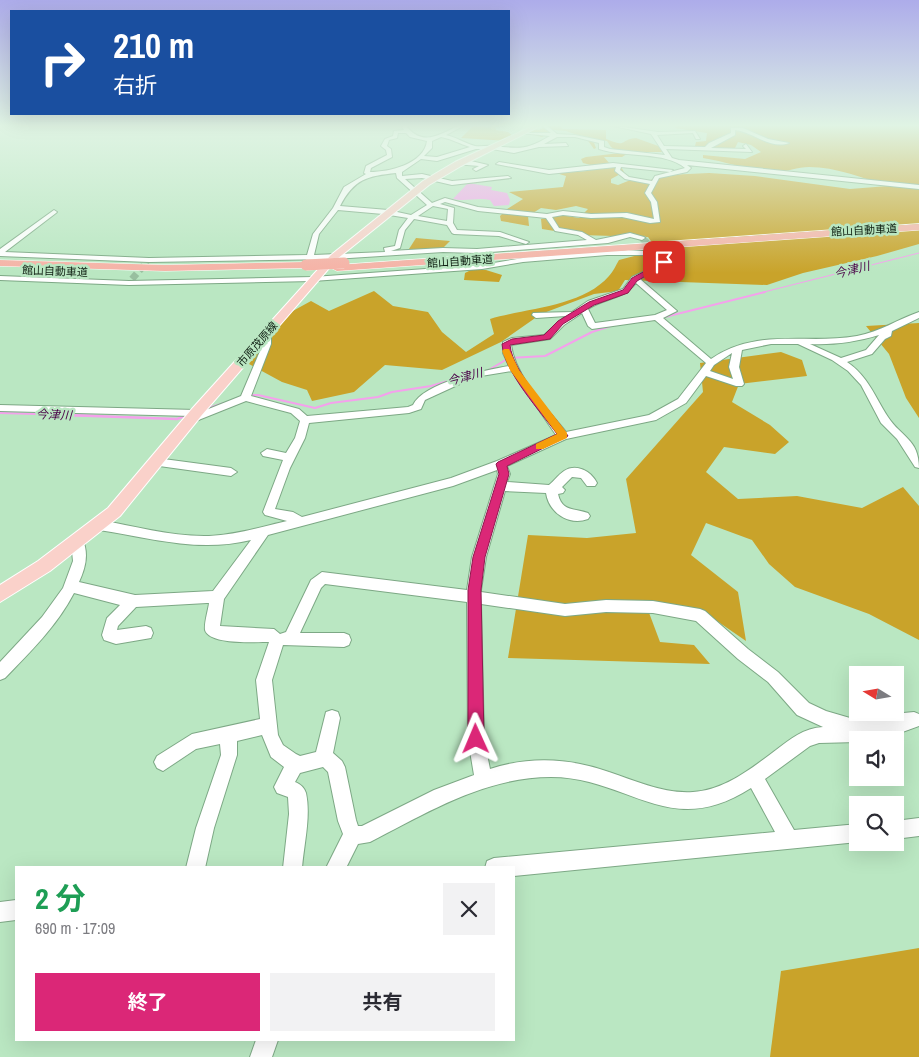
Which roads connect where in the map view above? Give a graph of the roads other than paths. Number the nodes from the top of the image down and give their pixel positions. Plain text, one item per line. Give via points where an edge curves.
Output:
1 (371, 174) edge
2 (400, 174) edge
3 (404, 174) edge
4 (440, 174) edge
5 (490, 174) edge
6 (622, 174) edge
7 (668, 174) edge
8 (798, 174) edge
9 (508, 178) dead end
10 (432, 179) junction
11 (487, 180) junction
12 (654, 183) junction
13 (504, 186) dead end
14 (919, 187) edge
15 (414, 192) junction
16 (433, 204) junction
17 (459, 204) junction
18 (336, 208) junction
19 (451, 208) junction
20 (54, 212) dead end
21 (387, 212) junction
22 (548, 216) junction
23 (412, 217) junction
24 (919, 222) edge
25 (450, 223) junction
26 (919, 227) edge
27 (639, 230) dead end
28 (593, 241) junction
29 (536, 245) junction
30 (0, 253) edge
31 (378, 254) junction
32 (0, 263) edge
33 (338, 263) junction
34 (305, 264) junction
35 (0, 268) edge
36 (0, 278) edge
37 (313, 279) junction
38 (635, 279) junction
39 (584, 309) junction
40 (536, 315) dead end
41 (573, 315) junction
42 (919, 315) edge
43 (657, 317) junction
44 (915, 320) edge
45 (887, 330) junction
46 (267, 332) junction
47 (796, 341) junction
48 (738, 347) junction
49 (840, 361) junction
50 (708, 367) junction
51 (514, 368) junction
52 (244, 398) junction
53 (0, 408) edge
54 (196, 414) junction
55 (305, 420) junction
56 (563, 436) junction
57 (267, 453) dead end
58 (290, 458) junction
59 (156, 462) junction
60 (501, 464) junction
61 (919, 464) edge
62 (232, 472) dead end
63 (591, 482) dead end
64 (501, 486) junction
65 (556, 490) junction
66 (584, 516) dead end
67 (301, 522) junction
68 (99, 525) junction
69 (264, 531) junction
70 (77, 542) junction
71 (70, 587) junction
72 (0, 594) edge
73 (217, 597) junction
74 (474, 598) junction
75 (133, 601) junction
76 (146, 634) dead end
77 (283, 639) junction
78 (344, 640) dead end
79 (0, 673) edge
80 (332, 718) dead end
81 (916, 718) edge
82 (268, 726) junction
83 (228, 736) junction
84 (323, 758) junction
85 (163, 762) dead end
86 (296, 763) junction
87 (754, 776) junction
88 (483, 779) junction
89 (919, 827) edge
90 (904, 829) edge
91 (849, 834) edge
92 (353, 835) junction
93 (789, 840) junction
94 (196, 866) edge
95 (292, 866) edge
96 (336, 866) edge
97 (515, 866) edge
98 (15, 910) edge
99 (0, 912) edge
100 (267, 1041) edge
101 (261, 1057) edge

1 - 18 street via 346,188
2 - 15 street
3 - 10 street
4 - 10 main road, 市原茂原線
5 - 11 street
6 - 12 street
7 - 12 street via 657,177
8 - 14 street
9 - 11 street
10 - 11 street via 452,183
10 - 15 main road, 市原茂原線
11 - 13 street
12 - 22 street via 648,195 654,202 658,221 620,215 570,213
15 - 16 street
15 - 21 main road, 市原茂原線
16 - 17 street via 447,200
16 - 19 street
16 - 23 street
17 - 19 street
17 - 22 street
18 - 21 street
18 - 34 street via 316,234
19 - 25 street
20 - 30 street
21 - 23 street
21 - 33 main road, 市原茂原線
22 - 28 street via 557,230 580,234
23 - 25 street
23 - 31 street via 402,230 398,247
24 - 33 highway, 館山自動車道
25 - 29 street via 454,232 500,234
26 - 33 highway, 館山自動車道
27 - 28 street via 642,238 630,235
28 - 29 street
29 - 31 street via 476,251
30 - 34 street via 148,261
31 - 33 street
32 - 34 highway, 館山自動車道 via 156,268
33 - 34 highway, 館山自動車道
33 - 34 street
33 - 37 main road, 市原茂原線
34 - 35 highway, 館山自動車道 via 161,273
36 - 37 street via 130,281
37 - 38 street via 482,267 607,253 657,253 665,265
37 - 46 main road, 市原茂原線
38 - 39 street via 626,291 591,303
38 - 43 street via 672,312
39 - 41 street
39 - 43 street via 592,326
40 - 41 street via 551,316 561,312
41 - 51 street via 543,339 506,344
42 - 44 street
43 - 50 street
44 - 45 street
45 - 47 street via 832,342
45 - 49 street via 888,334 869,352
46 - 52 street via 267,344
46 - 54 main road, 市原茂原線
47 - 48 street via 771,341
47 - 49 street
48 - 50 street
48 - 50 street via 734,366 739,384
49 - 61 street via 859,377 885,422 901,436
50 - 56 street via 682,401 652,418
51 - 55 street via 473,376 420,398 417,407 409,410
51 - 56 street
52 - 54 street
52 - 55 street via 295,411
53 - 54 street
54 - 59 main road, 市原茂原線
55 - 58 street
56 - 60 street
57 - 58 street
58 - 67 street via 269,512 294,516
59 - 62 street
59 - 68 main road, 市原茂原線 via 128,497
60 - 64 street via 504,474
60 - 67 street via 453,482
63 - 65 street via 584,473 569,473
64 - 65 street
64 - 74 street via 479,557
65 - 66 street via 553,501 558,509 566,514
67 - 69 street
68 - 69 street via 173,539 208,541
68 - 70 main road, 市原茂原線
69 - 73 street
70 - 71 street via 80,559
70 - 72 main road, 市原茂原線
71 - 75 street via 87,588
71 - 79 street via 34,638
73 - 75 street
73 - 77 street via 212,623 215,632
74 - 77 street via 322,578
74 - 81 street via 565,610 606,606 653,607 700,615 773,677 803,709 850,726
74 - 88 street via 476,739
75 - 76 street via 112,623 109,635
77 - 78 street
77 - 82 street via 264,680
80 - 84 street
81 - 87 street via 874,734 812,736
82 - 83 street
82 - 86 street via 277,751
83 - 85 street via 192,742
83 - 94 street via 228,755
84 - 86 street
84 - 92 street via 336,767
86 - 95 street via 283,787 292,788 297,793
87 - 88 street via 718,797 694,801 669,800 633,791 604,778 562,768 539,767
87 - 93 street
88 - 92 street via 363,835
89 - 90 street
91 - 93 street
92 - 96 street
93 - 97 street
98 - 99 street
100 - 101 street

